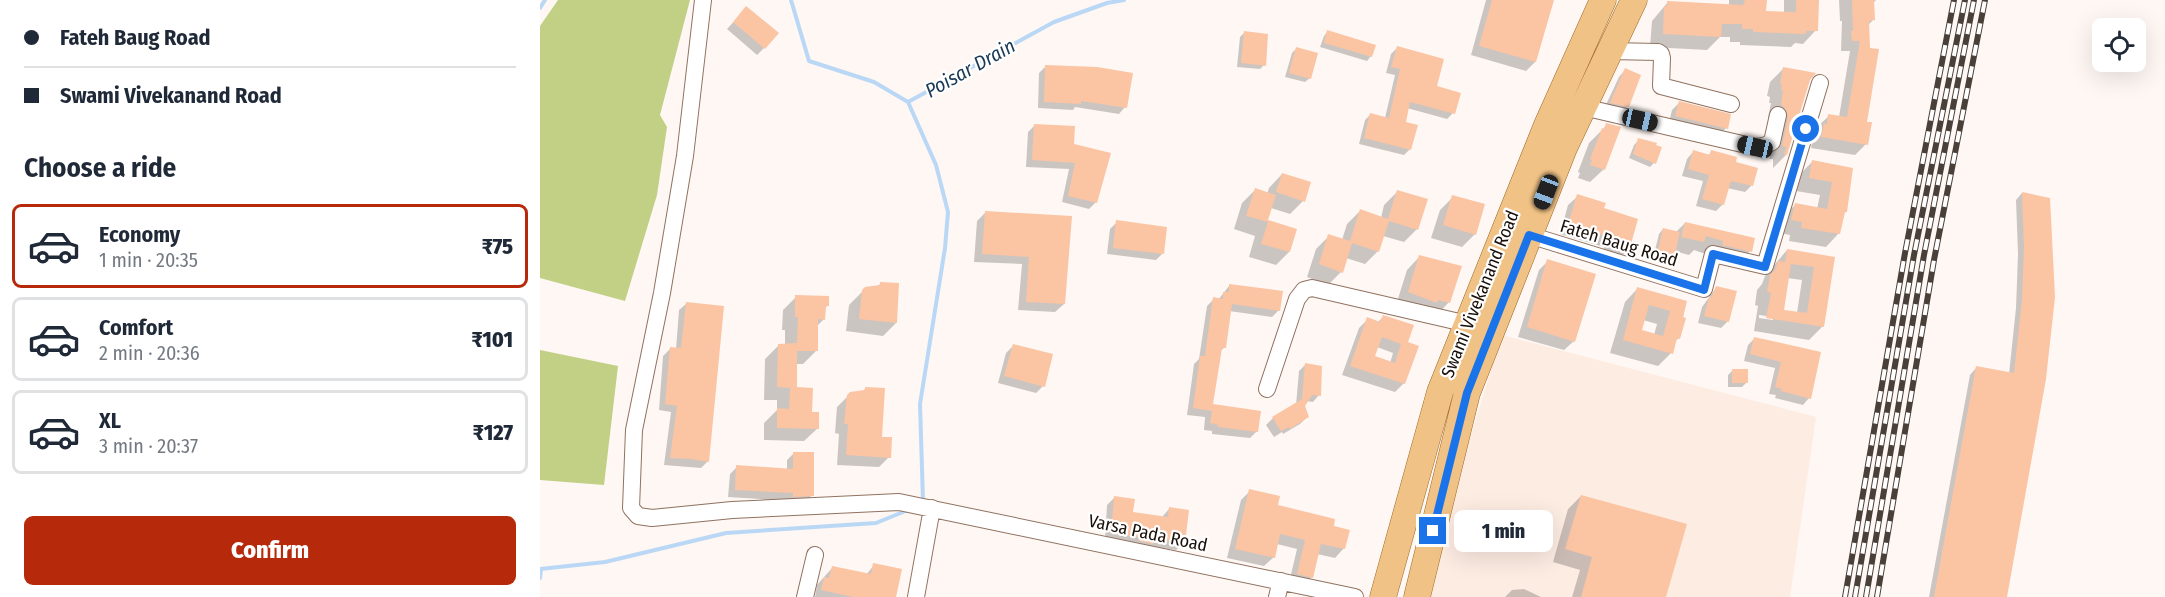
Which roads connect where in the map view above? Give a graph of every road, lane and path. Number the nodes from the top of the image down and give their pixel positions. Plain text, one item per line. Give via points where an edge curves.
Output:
1 (703, 0) edge
2 (1604, 0) edge
3 (1634, 0) edge
4 (1610, 51) junction
5 (1820, 83) dead end
6 (1731, 104) dead end
7 (1584, 107) junction
8 (1778, 115) dead end
9 (1529, 235) junction
10 (1468, 324) junction
11 (1267, 389) dead end
12 (932, 508) junction
13 (815, 555) dead end
14 (1279, 589) edge
15 (805, 597) edge
16 (916, 597) edge
17 (1355, 597) edge
18 (1383, 597) edge
19 (1417, 597) edge

1 - 12 street, Varsa Pada Road via 685,156 634,430 631,508 638,516 652,518 899,502
2 - 10 main road, Swami Vivekanand Road via 1547,125
3 - 4 main road, Swami Vivekanand Road
4 - 6 street via 1658,52 1662,58 1661,86
4 - 7 main road, Swami Vivekanand Road
5 - 9 street, Fateh Baug Road via 1765,267 1713,254 1704,290
7 - 8 street via 1755,147 1772,142
7 - 9 main road, Swami Vivekanand Road
9 - 19 main road, Swami Vivekanand Road via 1467,393
10 - 11 street via 1312,288 1304,290 1297,299
10 - 18 main road, Swami Vivekanand Road via 1440,393
12 - 14 street, Varsa Pada Road
12 - 16 street
13 - 15 street
14 - 17 street, Varsa Pada Road

